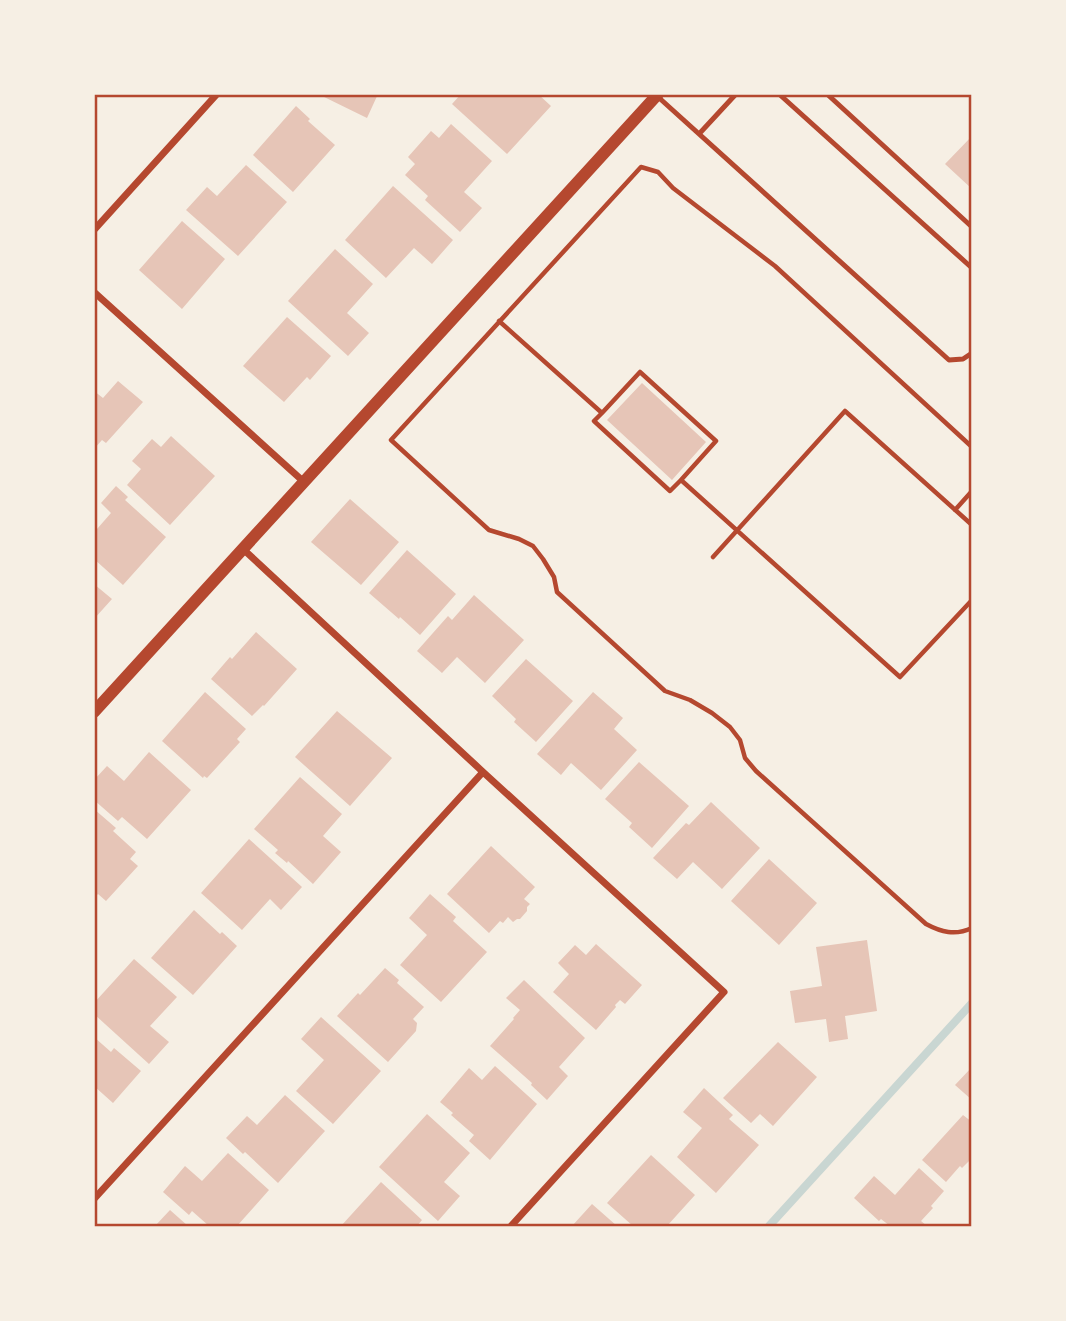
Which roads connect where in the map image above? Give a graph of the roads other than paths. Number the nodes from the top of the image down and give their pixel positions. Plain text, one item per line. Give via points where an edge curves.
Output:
1 (217, 94) edge
2 (736, 94) edge
3 (779, 94) edge
4 (827, 94) edge
5 (657, 95) edge
6 (699, 134) junction
7 (971, 227) edge
8 (94, 230) edge
9 (971, 268) edge
10 (94, 292) edge
11 (971, 353) edge
12 (304, 482) junction
13 (243, 549) junction
14 (94, 712) edge
15 (483, 772) junction
16 (94, 1199) edge
17 (511, 1227) edge

1 - 8 street
2 - 6 lane
3 - 9 lane
4 - 7 lane
5 - 6 lane
5 - 12 street
6 - 11 lane via 949,360
10 - 12 street
12 - 13 street
13 - 14 street
13 - 15 street
15 - 16 street
15 - 17 street via 724,992

